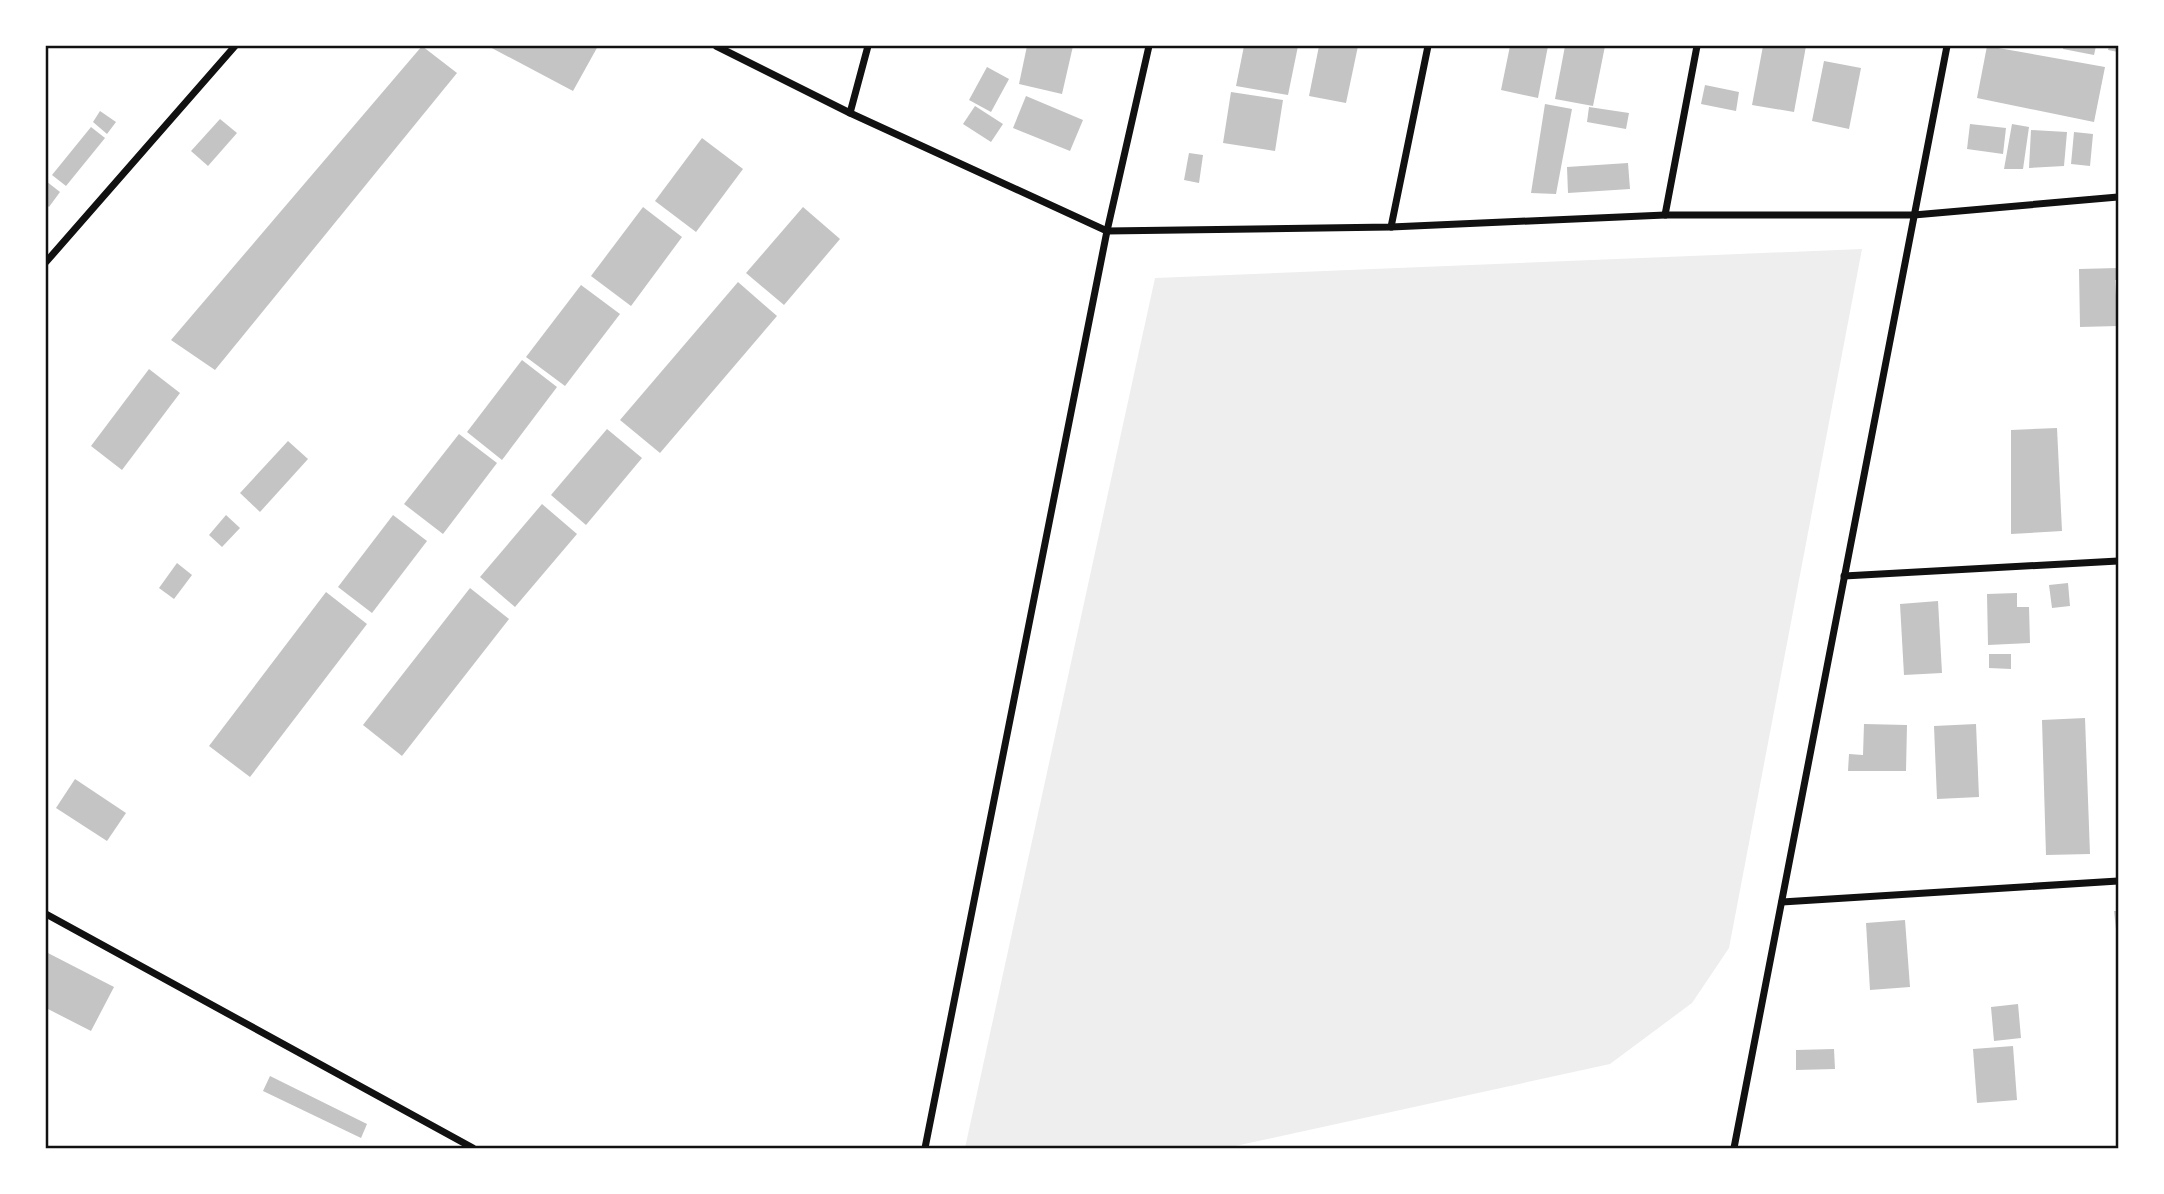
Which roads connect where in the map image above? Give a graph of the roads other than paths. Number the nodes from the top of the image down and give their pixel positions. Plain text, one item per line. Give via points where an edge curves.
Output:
1 (235, 46) edge
2 (716, 46) edge
3 (868, 46) edge
4 (1149, 46) edge
5 (1428, 46) edge
6 (1697, 46) edge
7 (1947, 46) edge
8 (850, 113) junction
9 (2119, 197) edge
10 (1665, 215) junction
11 (1914, 215) junction
12 (1391, 227) junction
13 (1107, 231) junction
14 (46, 262) edge
15 (2119, 561) edge
16 (1844, 576) junction
17 (2119, 881) edge
18 (1782, 902) junction
19 (46, 914) edge
20 (473, 1149) edge
21 (925, 1149) edge
22 (1734, 1149) edge

1 - 14 street
2 - 8 street
3 - 8 street
4 - 13 street
5 - 12 street
6 - 10 street
7 - 11 street
8 - 13 street
9 - 11 street
10 - 11 street
10 - 12 street
11 - 16 street
12 - 13 street
13 - 21 street
15 - 16 street
16 - 18 street
17 - 18 street
18 - 22 street
19 - 20 street

